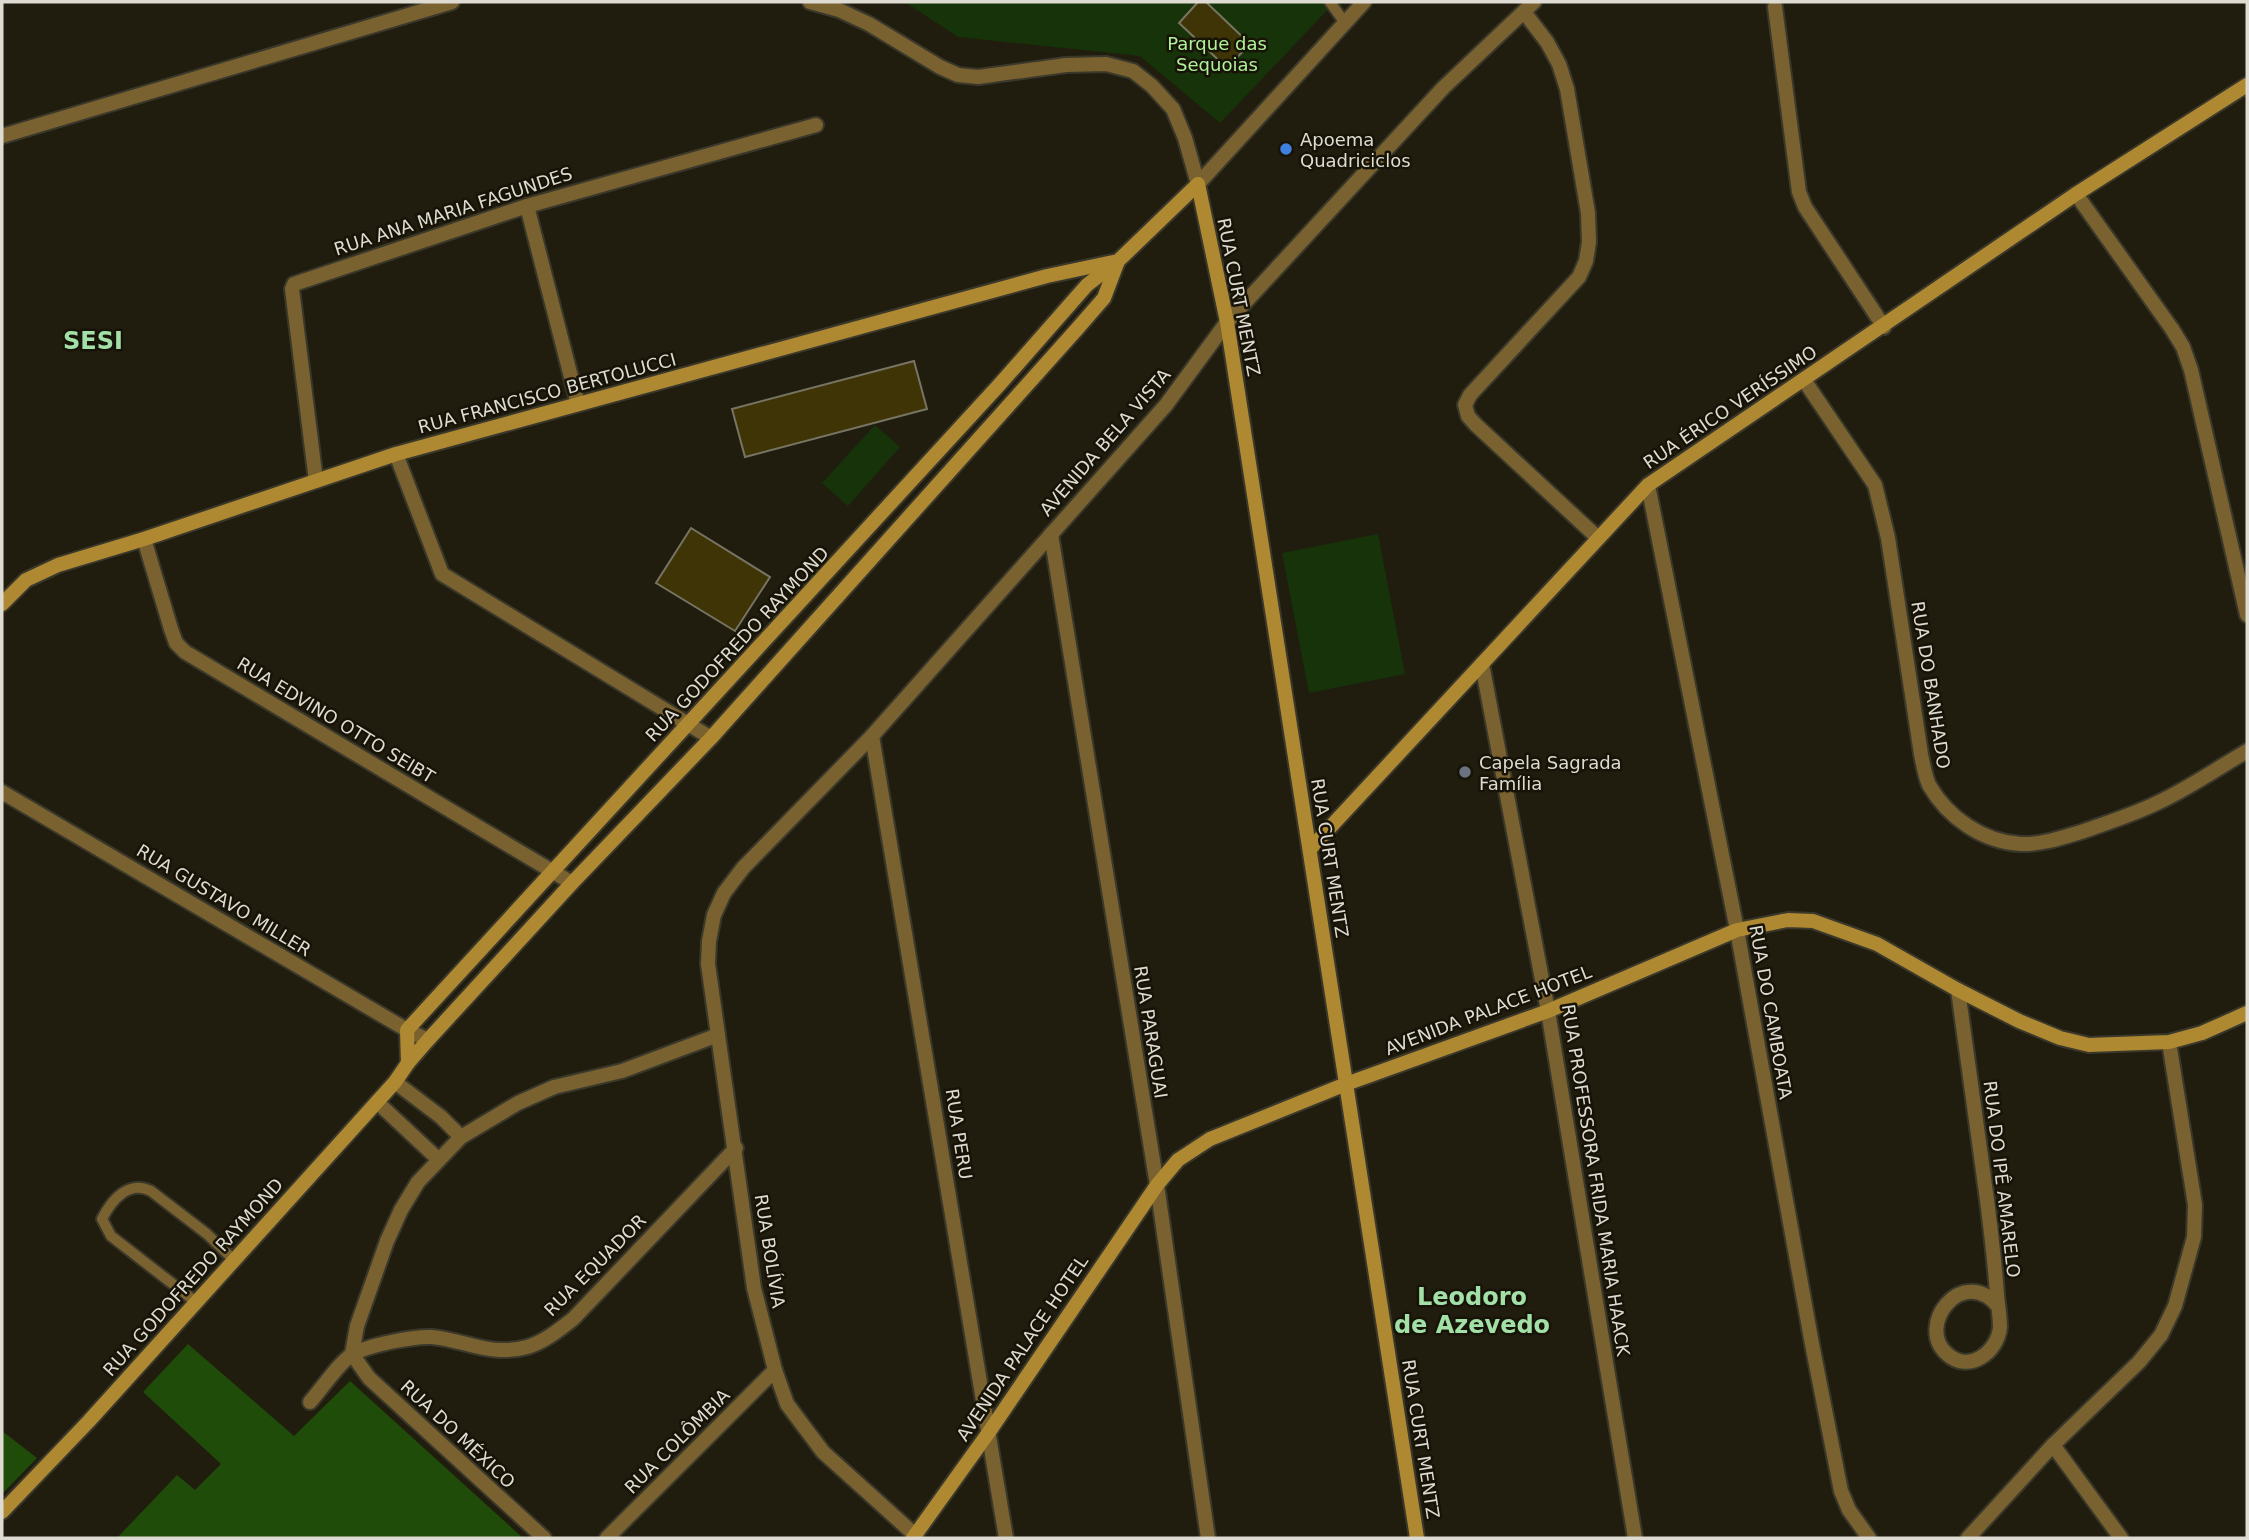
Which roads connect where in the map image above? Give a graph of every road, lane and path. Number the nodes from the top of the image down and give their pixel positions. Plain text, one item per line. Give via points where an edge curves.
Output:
1 (452, 2) edge
2 (810, 2) edge
3 (1330, 2) edge
4 (1364, 2) edge
5 (1774, 6) dead end
6 (1529, 7) edge
7 (1345, 23) junction
8 (2247, 85) edge
9 (816, 125) dead end
10 (2, 136) edge
11 (1198, 184) junction
12 (2077, 194) junction
13 (527, 206) junction
14 (1118, 261) junction
15 (1227, 322) junction
16 (1884, 327) junction
17 (1804, 380) junction
18 (578, 404) junction
19 (396, 454) junction
20 (316, 481) junction
21 (1648, 485) junction
22 (1051, 534) junction
23 (1598, 538) junction
24 (144, 539) junction
25 (2, 604) edge
26 (2247, 615) edge
27 (1482, 664) junction
28 (689, 725) junction
29 (872, 736) junction
30 (711, 738) junction
31 (2247, 751) edge
32 (2, 792) edge
33 (1310, 849) junction
34 (551, 872) junction
35 (572, 883) junction
36 (714, 915) joint
37 (1737, 930) junction
38 (1958, 990) junction
39 (1548, 1011) junction
40 (2247, 1013) edge
41 (407, 1030) junction
42 (718, 1035) junction
43 (428, 1040) junction
44 (2169, 1042) junction
45 (408, 1063) junction
46 (395, 1082) junction
47 (1346, 1084) junction
48 (377, 1102) junction
49 (461, 1137) junction
50 (736, 1148) junction
51 (438, 1159) junction
52 (1157, 1185) junction
53 (234, 1260) junction
54 (196, 1302) junction
55 (1998, 1306) junction
56 (352, 1354) junction
57 (775, 1370) junction
58 (310, 1402) dead end
59 (989, 1432) junction
60 (2053, 1444) junction
61 (2, 1512) edge
62 (915, 1537) edge
63 (544, 1538) edge
64 (607, 1538) edge
65 (1006, 1538) edge
66 (1208, 1538) edge
67 (1417, 1538) edge
68 (1635, 1538) edge
69 (1869, 1538) edge
70 (1968, 1538) edge
71 (2121, 1538) edge

1 - 10 street
2 - 11 street via 869,24 958,75 1106,64 1133,71 1174,109
3 - 7 lane
4 - 7 street, RUA GODOFREDO RAYMOND
5 - 16 street via 1798,192
6 - 15 street, AVENIDA BELA VISTA via 1443,88
6 - 23 street via 1567,89 1588,213 1586,261 1579,277 1465,405 1475,424
7 - 11 street, RUA GODOFREDO RAYMOND
8 - 12 main road, RUA ÉRICO VERÍSSIMO
9 - 13 street, RUA ANA MARIA FAGUNDES
11 - 14 main road, RUA GODOFREDO RAYMOND
11 - 15 main road, RUA CURT MENTZ
12 - 16 main road, RUA ÉRICO VERÍSSIMO
12 - 26 street via 2183,346
13 - 18 street
13 - 20 street, RUA ANA MARIA FAGUNDES via 294,284
14 - 18 main road, RUA FRANCISCO BERTOLUCCI via 1047,276
14 - 28 main road, RUA GODOFREDO RAYMOND via 1087,285
14 - 30 main road, RUA GODOFREDO RAYMOND via 1095,309
15 - 22 street, AVENIDA BELA VISTA via 1166,405
15 - 33 main road, RUA CURT MENTZ
16 - 17 main road, RUA ÉRICO VERÍSSIMO
17 - 21 main road, RUA ÉRICO VERÍSSIMO
17 - 31 street, RUA DO BANHADO via 1875,485 1888,538 1928,783 1959,820 1982,835 2003,841 2043,842 2160,802
18 - 19 main road, RUA FRANCISCO BERTOLUCCI
19 - 20 main road, RUA FRANCISCO BERTOLUCCI
19 - 28 street via 442,574
20 - 24 main road, RUA FRANCISCO BERTOLUCCI
21 - 23 main road, RUA ÉRICO VERÍSSIMO
21 - 37 street, RUA DO CAMBOATA
22 - 29 street, AVENIDA BELA VISTA
22 - 52 street, RUA PARAGUAI
23 - 27 main road, RUA ÉRICO VERÍSSIMO
24 - 25 main road, RUA FRANCISCO BERTOLUCCI via 44,571 26,580
24 - 34 street, RUA EDVINO OTTO SEIBT via 176,643 185,652
27 - 33 main road, RUA ÉRICO VERÍSSIMO
27 - 39 street, RUA PROFESSORA FRIDA MARIA HAACK
28 - 30 street
28 - 34 main road, RUA GODOFREDO RAYMOND
29 - 36 street, AVENIDA BELA VISTA via 743,867
29 - 59 street, RUA PERU
30 - 35 main road, RUA GODOFREDO RAYMOND
32 - 41 street, RUA GUSTAVO MILLER
33 - 47 main road, RUA CURT MENTZ
34 - 35 street, RUA EDVINO OTTO SEIBT
34 - 41 main road, RUA GODOFREDO RAYMOND
35 - 43 main road, RUA GODOFREDO RAYMOND
36 - 42 street, RUA BOLÍVIA via 708,964
37 - 38 main road, AVENIDA PALACE HOTEL via 1813,920 1877,944
37 - 39 main road, AVENIDA PALACE HOTEL
37 - 69 street, RUA DO CAMBOATA via 1841,1491
38 - 44 main road, AVENIDA PALACE HOTEL via 2060,1038 2089,1045
38 - 55 street, RUA DO IPÊ AMARELO
39 - 47 main road, AVENIDA PALACE HOTEL
39 - 68 street, RUA PROFESSORA FRIDA MARIA HAACK
40 - 44 main road, AVENIDA PALACE HOTEL
41 - 43 street, RUA GUSTAVO MILLER
41 - 45 main road
42 - 49 street via 622,1072 554,1087
42 - 50 street, RUA BOLÍVIA
43 - 45 main road, RUA GODOFREDO RAYMOND
44 - 60 street via 2195,1205 2186,1273 2161,1335 2123,1379
45 - 46 main road, RUA GODOFREDO RAYMOND
46 - 48 main road, RUA GODOFREDO RAYMOND
46 - 49 street
47 - 52 main road, AVENIDA PALACE HOTEL via 1210,1139 1178,1160
47 - 67 main road, RUA CURT MENTZ
48 - 51 street
48 - 53 main road, RUA GODOFREDO RAYMOND
49 - 51 street
50 - 56 street, RUA EQUADOR via 573,1319 550,1336 527,1347 502,1350 434,1337 414,1338
50 - 57 street, RUA BOLÍVIA via 754,1288
51 - 56 street via 418,1182 387,1241 357,1326
52 - 59 main road, AVENIDA PALACE HOTEL
52 - 66 street, RUA PARAGUAI
53 - 54 main road, RUA GODOFREDO RAYMOND
53 - 54 lane via 151,1191 142,1186 122,1192 102,1219 105,1228
54 - 61 main road, RUA GODOFREDO RAYMOND
55 - 55 street, RUA DO IPÊ AMARELO via 2000,1328 1985,1356 1960,1362 1947,1354 1937,1328 1949,1300 1962,1292 1979,1292
56 - 58 street
56 - 63 street, RUA DO MÉXICO via 369,1378
57 - 62 street, RUA BOLÍVIA via 787,1404 823,1452
57 - 64 street, RUA COLÔMBIA
59 - 62 main road, AVENIDA PALACE HOTEL
59 - 65 street, RUA PERU
60 - 70 street
60 - 71 street

